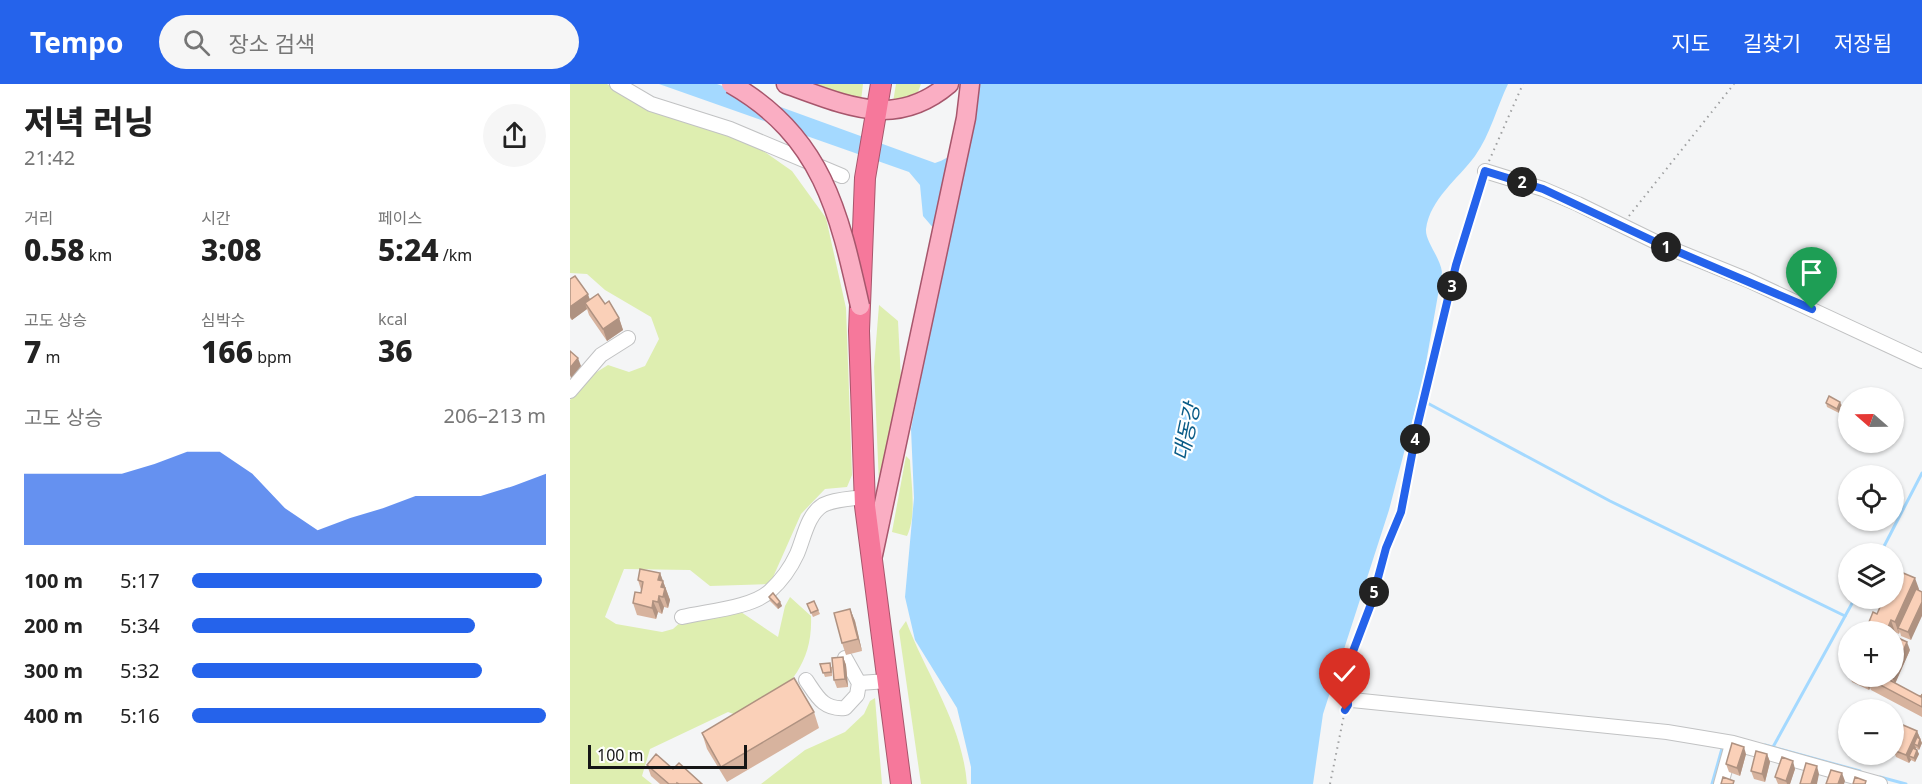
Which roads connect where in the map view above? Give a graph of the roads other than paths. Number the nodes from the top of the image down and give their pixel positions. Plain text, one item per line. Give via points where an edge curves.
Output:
1 (617, 84) edge
2 (731, 84) edge
3 (786, 84) edge
4 (881, 84) edge
5 (949, 84) edge
6 (970, 84) edge
7 (1485, 171) road end
8 (842, 176) dead end
9 (860, 306) junction
10 (628, 338) dead end
11 (1922, 361) edge
12 (570, 391) edge
13 (864, 502) junction
14 (872, 559) junction
15 (682, 617) dead end
16 (845, 658) edge
17 (887, 672) junction
18 (806, 680) dead end
19 (859, 683) junction
20 (1350, 703) road end
21 (1733, 743) junction
22 (901, 784) edge
23 (1721, 784) edge
24 (1880, 784) edge

1 - 8 street via 651,104 730,129
2 - 9 main road, bridge via 783,125 820,171 832,197
3 - 5 main road via 856,107 892,111 924,103
4 - 9 highway, bridge via 865,178
6 - 14 main road
7 - 11 street via 1543,189
9 - 13 highway
10 - 12 street via 601,355
13 - 14 highway
13 - 15 street via 835,501 818,510 792,564 770,592 742,605
14 - 17 highway
16 - 19 street
17 - 19 street
17 - 22 highway
18 - 19 street via 825,706 834,709 845,708 852,702
20 - 21 street via 1564,720
21 - 23 street
21 - 24 street

